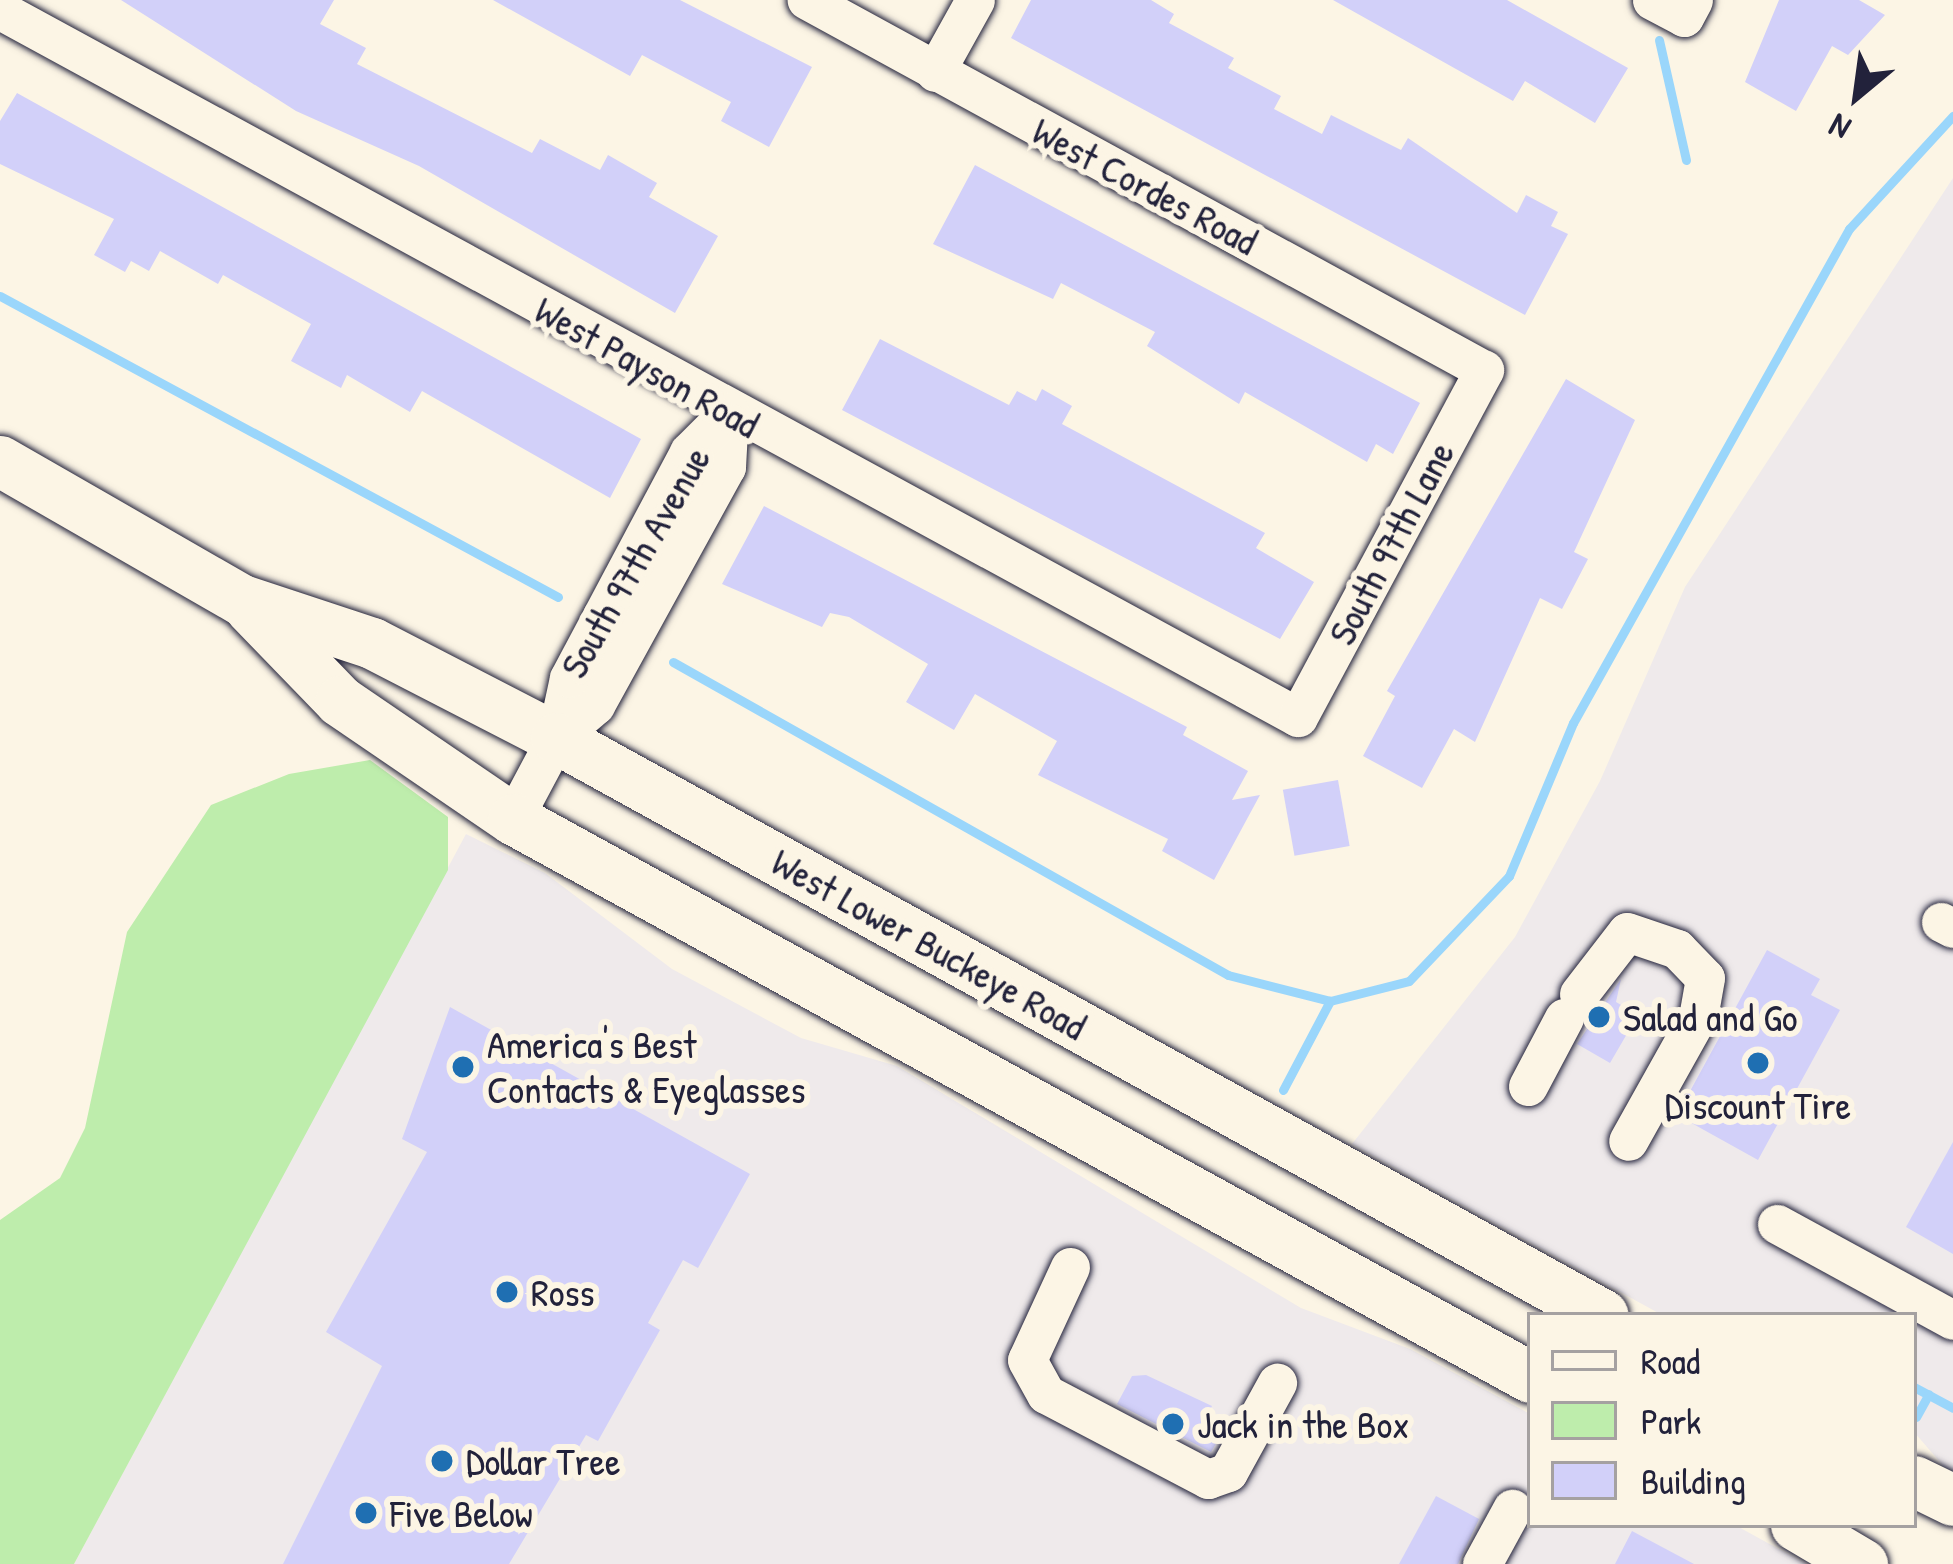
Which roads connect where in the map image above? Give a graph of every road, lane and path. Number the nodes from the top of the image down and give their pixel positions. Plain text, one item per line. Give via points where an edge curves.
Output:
1 (807, 0) edge
2 (975, 0) edge
3 (0, 10) edge
4 (935, 72) junction
5 (1484, 370) joint
6 (730, 412) junction
7 (0, 461) edge
8 (242, 600) junction
9 (1298, 717) joint
10 (556, 738) junction
11 (513, 819) junction
12 (1528, 1086) dead end
13 (1628, 1141) dead end
14 (1777, 1223) dead end
15 (1070, 1267) dead end
16 (1598, 1312) edge
17 (1953, 1320) edge
18 (1527, 1376) edge
19 (1277, 1383) dead end
20 (1917, 1482) edge
21 (1953, 1500) edge
22 (1512, 1509) dead end
23 (1801, 1528) edge
24 (1482, 1564) edge
25 (1862, 1564) edge

1 - 4 street, West Cordes Road
2 - 4 street
3 - 6 street, West Payson Road
4 - 5 street, West Cordes Road
5 - 9 street, South 97th Lane
6 - 9 street, West Payson Road
6 - 10 street, South 97th Avenue via 668,493 562,692
7 - 8 main road, West Lower Buckeye Road
8 - 10 main road, West Lower Buckeye Road via 372,643
8 - 11 main road, West Lower Buckeye Road via 340,701
10 - 11 street, South 97th Avenue
10 - 16 main road, West Lower Buckeye Road
11 - 18 main road, West Lower Buckeye Road
12 - 13 street via 1571,1006 1628,932 1677,949 1706,978 1698,1016
14 - 17 street
15 - 19 street via 1029,1345 1030,1378 1046,1394 1208,1479 1228,1472
20 - 21 main road
22 - 24 street
23 - 25 main road

